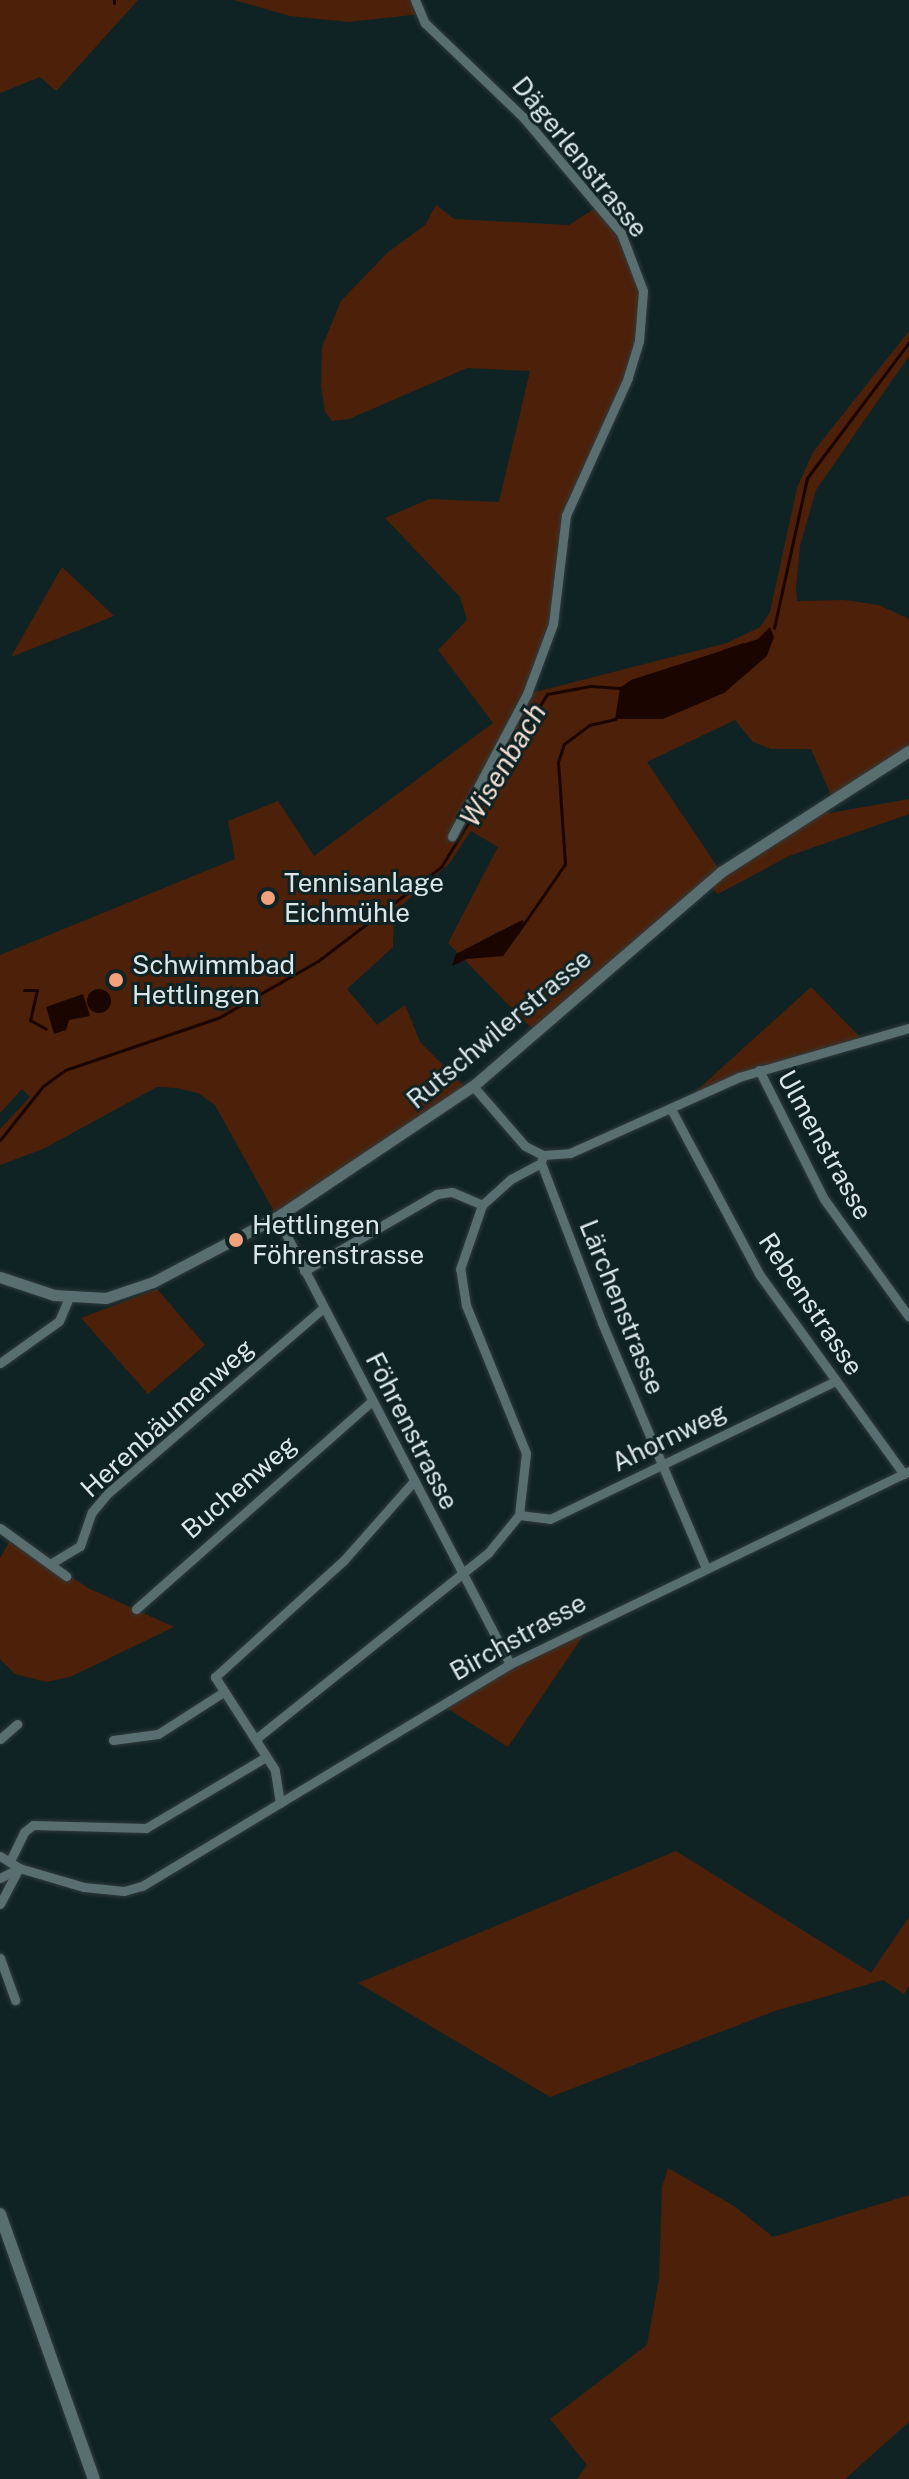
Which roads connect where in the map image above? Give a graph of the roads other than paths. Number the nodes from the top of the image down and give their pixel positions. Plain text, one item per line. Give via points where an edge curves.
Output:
1 (415, 0) edge
2 (909, 751) edge
3 (452, 836) dead end
4 (909, 1028) edge
5 (759, 1070) junction
6 (473, 1086) junction
7 (671, 1109) junction
8 (542, 1159) junction
9 (482, 1205) junction
10 (277, 1217) junction
11 (304, 1271) junction
12 (0, 1277) edge
13 (69, 1298) junction
14 (323, 1308) junction
15 (909, 1317) edge
16 (0, 1363) edge
17 (835, 1381) junction
18 (372, 1401) junction
19 (662, 1465) junction
20 (906, 1473) edge
21 (414, 1481) junction
22 (519, 1515) junction
23 (0, 1528) edge
24 (50, 1564) junction
25 (705, 1566) junction
26 (461, 1574) junction
27 (66, 1576) dead end
28 (136, 1609) dead end
29 (510, 1664) junction
30 (222, 1693) junction
31 (17, 1724) dead end
32 (257, 1738) junction
33 (0, 1739) edge
34 (113, 1740) dead end
35 (266, 1757) junction
36 (280, 1803) junction
37 (0, 1856) edge
38 (10, 1861) junction
39 (19, 1868) junction
40 (0, 1878) edge
41 (0, 1904) edge
42 (0, 1958) edge
43 (15, 2000) dead end
44 (0, 2214) edge
45 (94, 2479) edge

1 - 3 street, Dägerlenstrasse via 425,23 523,117 621,233 643,291 639,341 628,378 566,515 553,624 527,694
2 - 6 street, Rutschwilerstrasse via 696,890
4 - 5 street
5 - 7 street
5 - 15 street, Ulmenstrasse via 824,1199
6 - 8 street
6 - 10 street, Rutschwilerstrasse
7 - 8 street via 570,1153
7 - 17 street, Rebenstrasse via 759,1274
8 - 9 street
8 - 19 street, Lärchenstrasse
9 - 11 street via 452,1192 437,1194
9 - 22 street via 460,1269 466,1305 526,1453
10 - 11 street, Föhrenstrasse
10 - 13 street, Rutschwilerstrasse via 128,1292
11 - 14 street, Föhrenstrasse
12 - 13 street, Rutschwilerstrasse
13 - 16 street via 59,1321
14 - 18 street, Föhrenstrasse
14 - 24 street, Herenbäumenweg via 108,1493 92,1512 80,1546
17 - 19 street, Ahornweg
17 - 20 street, Rebenstrasse
18 - 21 street, Föhrenstrasse
18 - 28 street, Buchenweg
19 - 22 street, Ahornweg via 550,1519
19 - 25 street, Lärchenstrasse
20 - 25 street, Birchstrasse
21 - 26 street, Föhrenstrasse
21 - 30 street via 344,1560 215,1677
22 - 26 street via 499,1543
23 - 24 street
24 - 27 street
25 - 29 street, Birchstrasse
26 - 29 street, Föhrenstrasse
26 - 32 street
29 - 36 street, Birchstrasse
30 - 32 street
30 - 34 street via 158,1734
31 - 33 street
32 - 35 street
35 - 36 street via 275,1770
35 - 38 street via 146,1828 33,1825
36 - 39 street, Birchstrasse via 166,1874 124,1891 104,1891
37 - 38 street
38 - 39 street
39 - 40 street
39 - 41 street
42 - 43 street
44 - 45 main road

